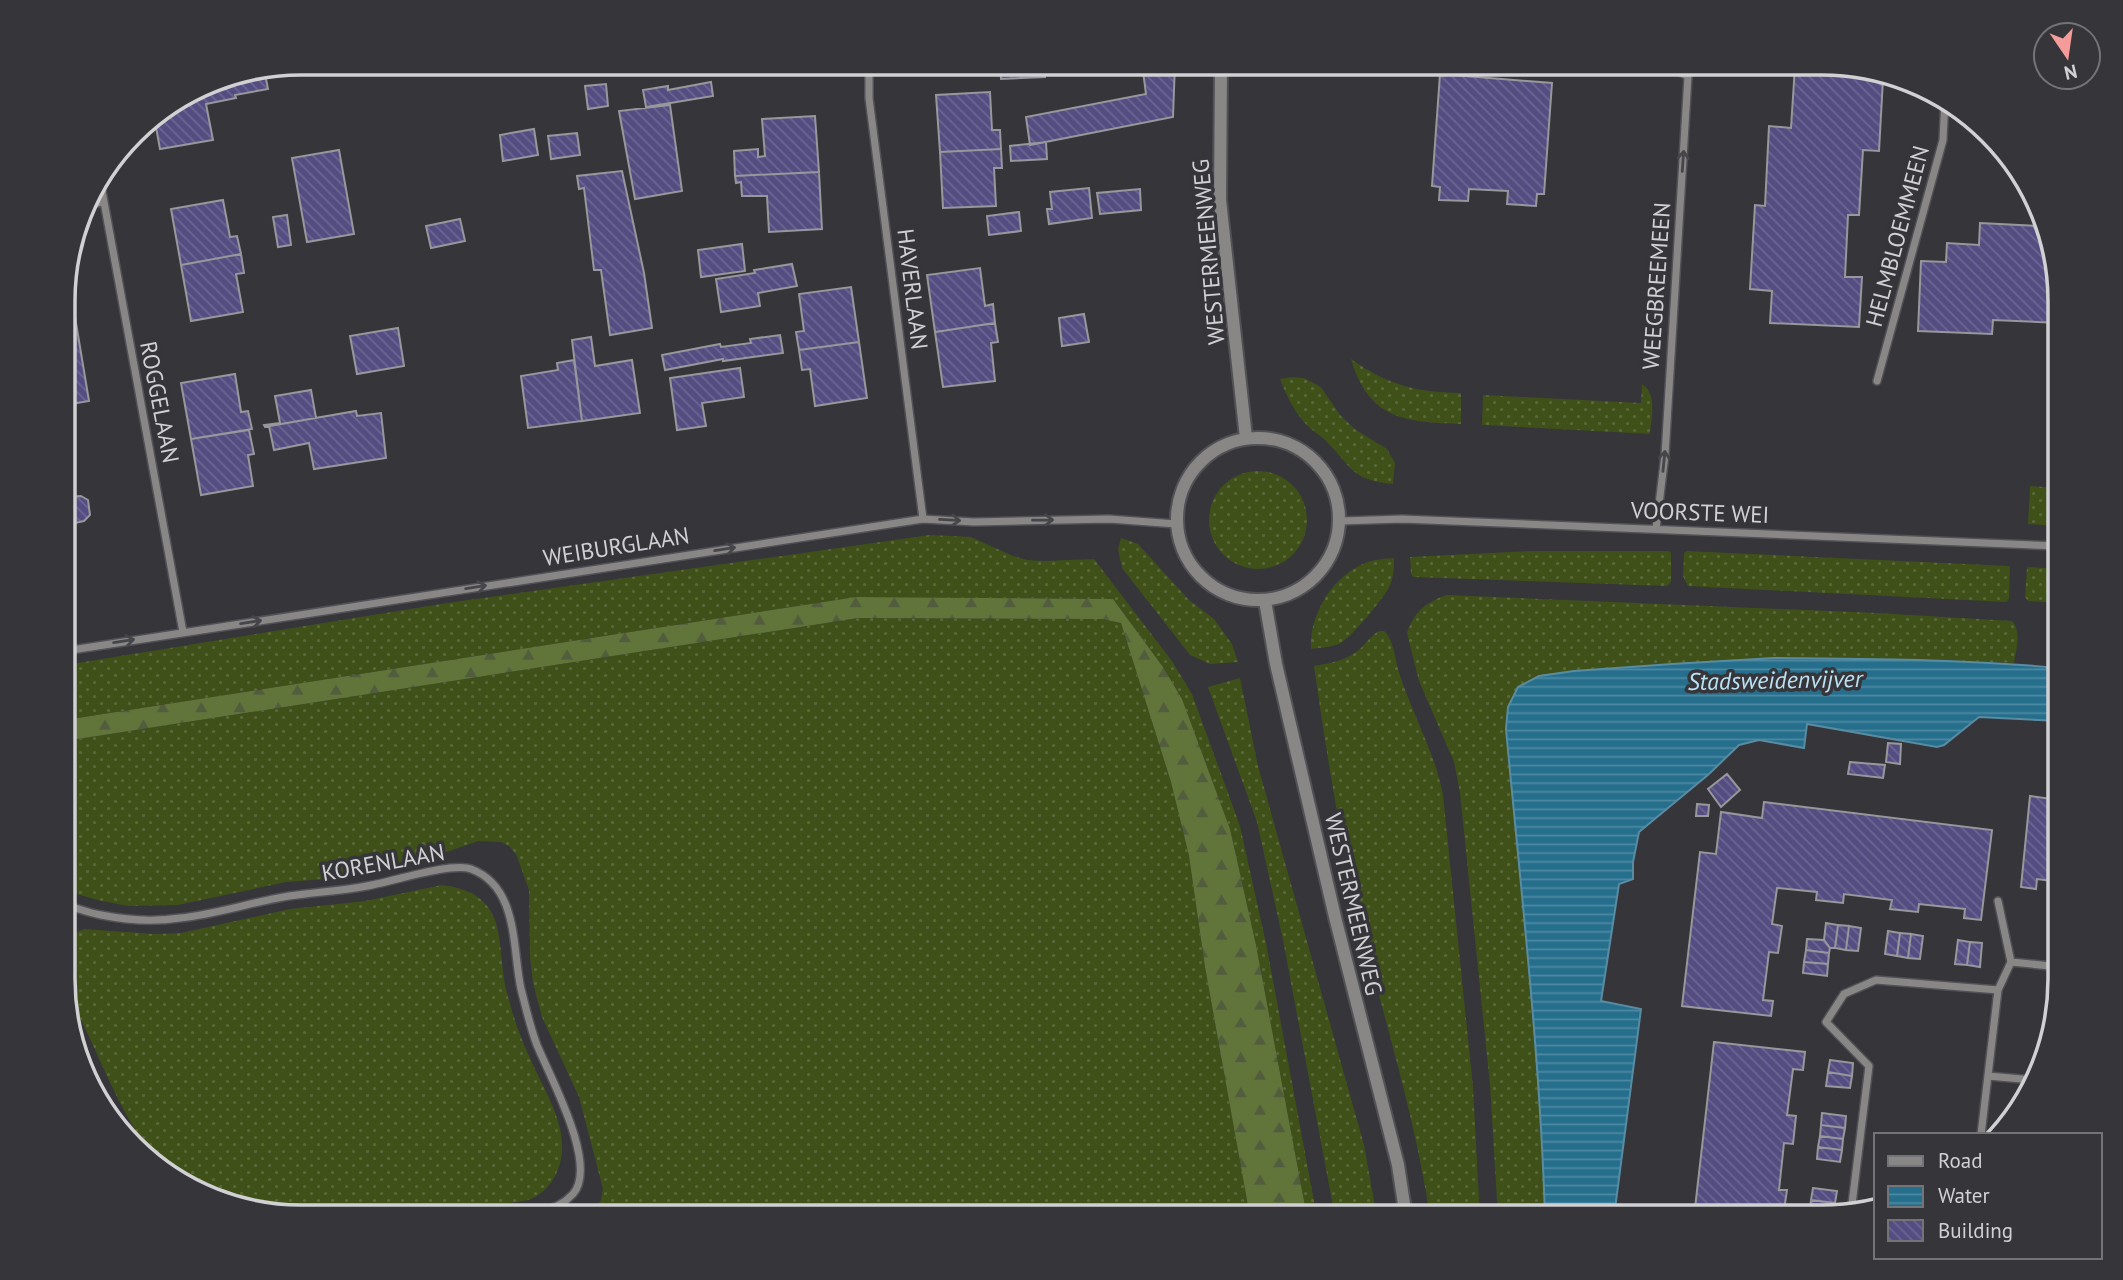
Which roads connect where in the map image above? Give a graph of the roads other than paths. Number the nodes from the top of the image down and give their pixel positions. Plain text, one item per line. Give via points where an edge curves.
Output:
1 (870, 75) edge
2 (1221, 75) edge
3 (1686, 75) edge
4 (1944, 111) edge
5 (102, 195) edge
6 (103, 202) junction
7 (98, 203) edge
8 (1877, 381) dead end
9 (1247, 438) junction
10 (923, 519) junction
11 (1340, 521) junction
12 (1176, 524) junction
13 (1656, 529) junction
14 (2047, 545) edge
15 (1265, 601) junction
16 (183, 632) junction
17 (75, 648) edge
18 (1998, 901) dead end
19 (75, 908) edge
20 (2011, 962) junction
21 (2047, 966) edge
22 (1998, 990) junction
23 (1988, 1076) junction
24 (2024, 1079) edge
25 (1982, 1133) edge
26 (1852, 1202) edge
27 (1404, 1204) edge
28 (559, 1205) edge

1 - 10 street, HAVERLAAN
2 - 9 street, WESTERMEENWEG via 1220,200
13 -> 3 street, WEEGBREEMEEN via 1665,455
4 - 8 street, HELMBLOEMMEEN via 1943,140
5 - 6 street, ROGGELAAN
6 - 7 street
6 - 16 street, ROGGELAAN
9 - 11 street via 1299,448 1322,468 1336,495
9 - 12 street via 1213,450 1194,469 1180,494
10 -> 12 street, WEIBURGLAAN via 1109,519
16 -> 10 street, WEIBURGLAAN
11 - 13 street, VOORSTE WEI via 1402,519
11 - 15 street via 1331,553 1315,575 1295,592
12 - 15 street via 1195,572 1216,589
13 - 14 street, VOORSTE WEI
15 - 27 street, WESTERMEENWEG
17 -> 16 street, WEIBURGLAAN
18 - 20 street
19 - 28 street, KORENLAAN via 125,919 177,919 442,869 468,868 483,875 507,905 528,1018 567,1111 580,1169 576,1191
20 - 21 street
20 - 22 street
22 - 23 street
22 - 26 street via 1876,980 1844,994 1826,1022 1868,1066
23 - 24 street
23 - 25 street

